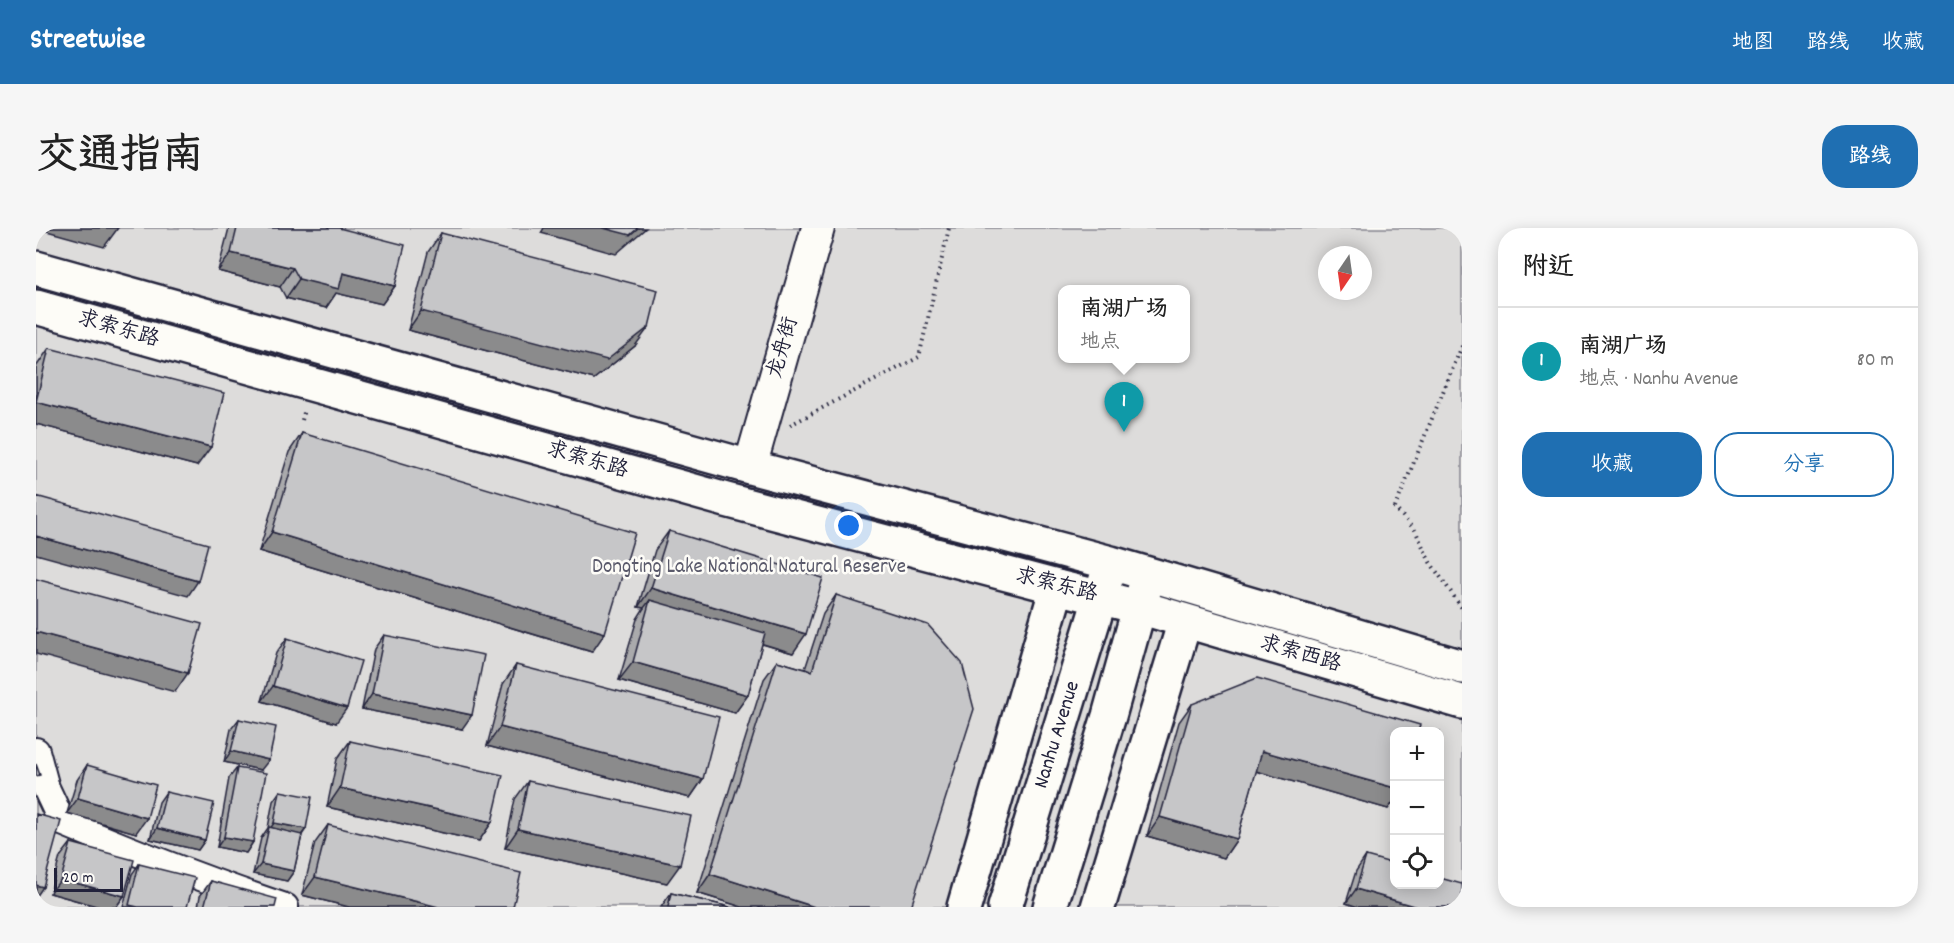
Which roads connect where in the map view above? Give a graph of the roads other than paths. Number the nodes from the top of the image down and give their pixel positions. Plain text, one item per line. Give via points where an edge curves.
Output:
1 (818, 228) edge
2 (36, 268) edge
3 (36, 308) edge
4 (754, 455) junction
5 (1112, 563) junction
6 (1149, 575) junction
7 (1057, 587) junction
8 (1100, 598) junction
9 (1139, 607) junction
10 (1185, 621) junction
11 (1462, 667) edge
12 (1462, 702) edge
13 (36, 751) edge
14 (285, 907) edge
15 (964, 907) edge
16 (1005, 907) edge
17 (1050, 907) edge
18 (1098, 907) edge

1 - 4 street, 龙舟街
2 - 4 main road, 求索东路
3 - 7 main road, 求索东路
4 - 5 main road, 求索东路
5 - 6 main road, 求索东路
5 - 8 main road, Nanhu Avenue
6 - 9 main road, Nanhu Avenue
6 - 11 main road, 求索东路
7 - 8 main road, 求索东路
7 - 15 main road
8 - 9 main road, 求索东路
8 - 16 main road, Nanhu Avenue
9 - 10 main road, 求索西路
9 - 17 main road, Nanhu Avenue
10 - 12 main road, 求索西路
10 - 18 main road
13 - 14 street via 46,788 62,822 137,854

